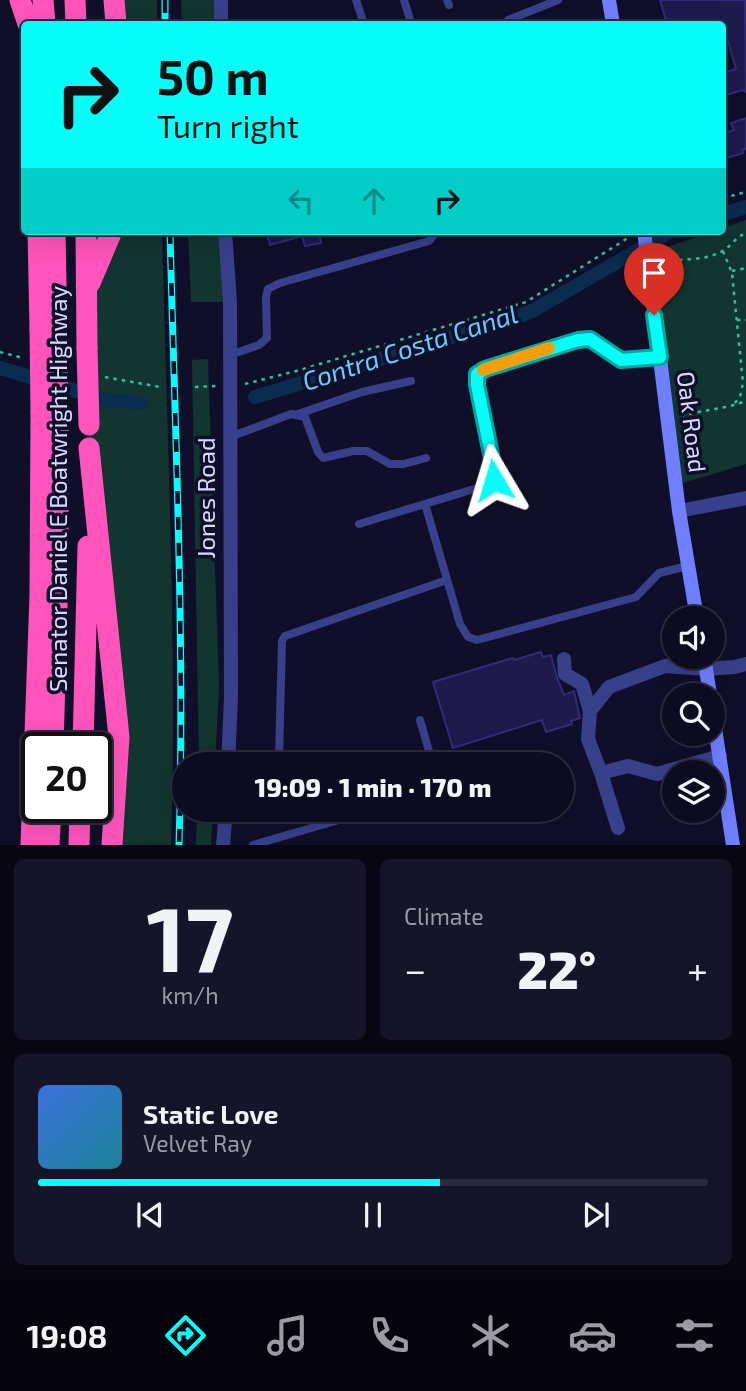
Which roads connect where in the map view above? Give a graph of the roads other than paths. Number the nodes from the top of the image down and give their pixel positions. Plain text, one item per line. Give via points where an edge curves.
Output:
1 (20, 0) edge
2 (26, 0) edge
3 (43, 0) edge
4 (75, 0) edge
5 (114, 0) edge
6 (120, 0) edge
7 (356, 0) edge
8 (404, 0) edge
9 (558, 0) edge
10 (609, 0) edge
11 (225, 1) edge
12 (27, 21) edge
13 (28, 21) edge
14 (45, 21) edge
15 (76, 21) edge
16 (117, 21) edge
17 (117, 21) edge
18 (222, 21) edge
19 (363, 21) edge
20 (410, 21) edge
21 (508, 21) edge
22 (612, 21) edge
23 (38, 235) edge
24 (55, 235) edge
25 (86, 235) edge
26 (110, 235) edge
27 (225, 235) edge
28 (434, 235) edge
29 (644, 235) edge
30 (88, 288) junction
31 (49, 334) junction
32 (230, 355) junction
33 (660, 357) junction
34 (411, 381) dead end
35 (298, 414) junction
36 (50, 417) junction
37 (230, 438) junction
38 (89, 440) junction
39 (426, 458) dead end
40 (745, 503) edge
41 (425, 504) junction
42 (679, 511) junction
43 (359, 524) dead end
44 (688, 566) junction
45 (447, 580) junction
46 (695, 606) edge
47 (564, 659) dead end
48 (725, 663) edge
49 (746, 664) edge
50 (662, 667) edge
51 (590, 711) junction
52 (419, 720) dead end
53 (41, 732) edge
54 (53, 732) edge
55 (83, 732) edge
56 (718, 746) edge
57 (229, 752) edge
58 (279, 752) edge
59 (429, 752) edge
60 (720, 755) junction
61 (601, 773) junction
62 (225, 822) edge
63 (332, 822) edge
64 (32, 823) edge
65 (38, 823) edge
66 (45, 823) edge
67 (80, 823) edge
68 (618, 828) dead end
69 (16, 845) edge
70 (31, 845) edge
71 (50, 845) edge
72 (79, 845) edge
73 (112, 845) edge
74 (223, 845) edge
75 (253, 845) edge
76 (733, 845) edge

1 - 12 highway
2 - 13 highway
3 - 14 highway
4 - 15 highway
5 - 16 highway
6 - 17 highway
7 - 19 lane
8 - 20 lane
9 - 21 lane
10 - 22 main road
11 - 18 street
23 - 31 highway, Senator Daniel E Boatwright Highway
24 - 31 highway
25 - 30 highway, Senator Daniel E Boatwright Highway
26 - 30 highway
27 - 32 street, Jones Road
28 - 32 lane via 429,241 268,289 267,338
29 - 33 main road, Oak Road
30 - 38 highway, Senator Daniel E Boatwright Highway, bridge
31 - 36 highway, Senator Daniel E Boatwright Highway, bridge
32 - 37 street, Jones Road
33 - 41 lane via 621,360 590,339 578,340 477,374 494,480
33 - 42 main road, Oak Road
34 - 35 lane
35 - 37 lane
35 - 39 lane via 306,417 323,458 353,451 368,451 390,464
36 - 53 highway, Senator Daniel E Boatwright Highway via 40,608
36 - 54 highway via 58,572
37 - 57 street, Jones Road
38 - 55 highway, Senator Daniel E Boatwright Highway
38 - 73 highway via 120,737
40 - 42 street
41 - 43 lane
41 - 45 lane
42 - 44 main road, Oak Road
44 - 45 lane via 659,573 636,597 477,640 468,637 460,624
44 - 46 main road, Oak Road
45 - 58 lane via 285,636
47 - 51 street via 565,674 582,684
48 - 49 street
50 - 51 street via 609,687
51 - 61 street via 587,739
52 - 59 lane
56 - 60 main road
60 - 61 street via 657,774 628,766
60 - 76 main road
61 - 68 street
62 - 74 street
63 - 75 lane
64 - 69 highway
65 - 70 highway, Senator Daniel E Boatwright Highway
66 - 71 highway
67 - 72 highway

